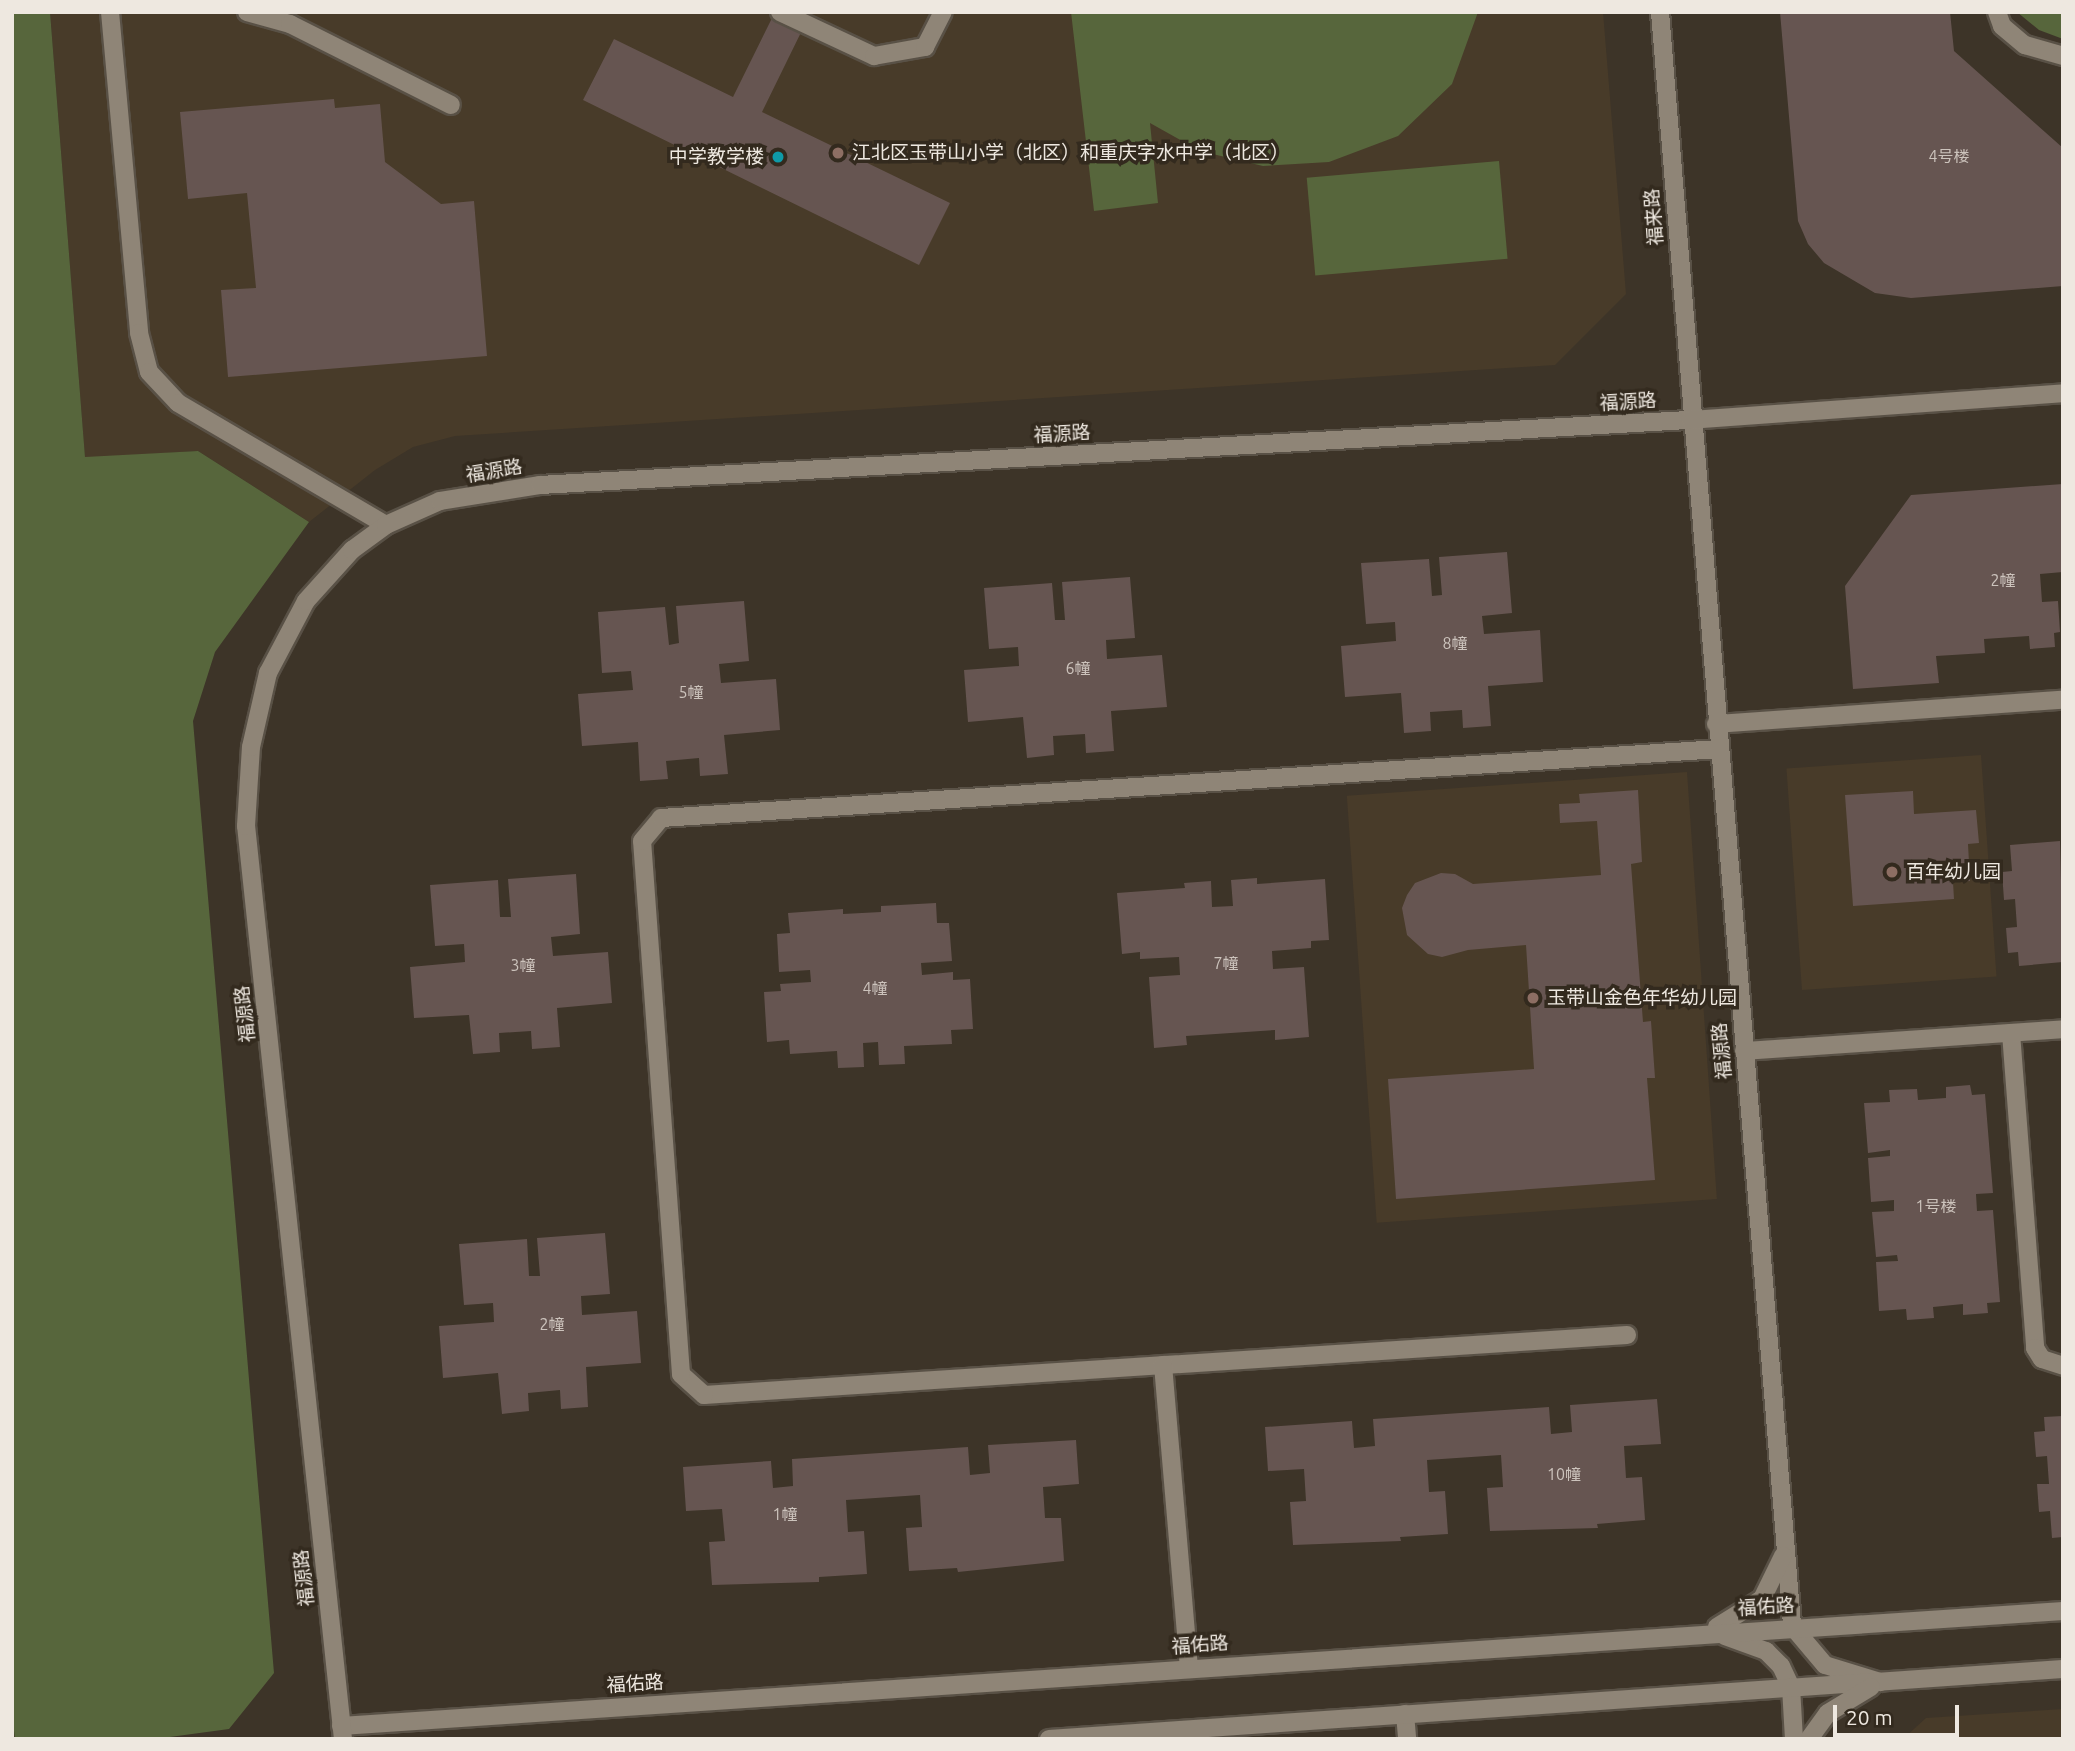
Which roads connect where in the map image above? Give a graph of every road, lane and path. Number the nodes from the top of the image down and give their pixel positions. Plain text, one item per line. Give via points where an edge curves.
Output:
1 (110, 12) edge
2 (247, 12) edge
3 (780, 12) edge
4 (943, 12) edge
5 (1660, 12) edge
6 (1997, 12) edge
7 (2063, 56) edge
8 (451, 106) dead end
9 (2063, 393) edge
10 (1690, 419) junction
11 (386, 525) junction
12 (2063, 700) edge
13 (1716, 724) junction
14 (1718, 749) junction
15 (2063, 1030) edge
16 (2011, 1033) junction
17 (1744, 1051) junction
18 (1627, 1335) dead end
19 (1163, 1365) junction
20 (2063, 1366) edge
21 (1786, 1549) junction
22 (2063, 1611) edge
23 (1792, 1626) junction
24 (1708, 1632) junction
25 (1189, 1667) junction
26 (2063, 1670) edge
27 (1880, 1682) junction
28 (1791, 1687) junction
29 (1405, 1714) junction
30 (342, 1732) edge
31 (1220, 1733) edge
32 (1049, 1739) edge
33 (1407, 1739) edge
34 (1794, 1739) edge
35 (1809, 1739) edge

1 - 11 street via 139,332 149,372 178,403
2 - 8 street via 290,24
3 - 4 street via 874,56 925,47
5 - 10 street, 福来路
6 - 7 street via 2003,26 2025,45
9 - 10 street
10 - 11 street, 福源路 via 540,485 440,501
10 - 13 street, 福源路
11 - 30 street, 福源路 via 352,550 306,601 268,673 251,747 246,826
12 - 13 street
13 - 14 street, 福源路
14 - 17 street, 福源路
14 - 19 street via 661,818 642,841 681,1374 704,1395
15 - 16 street
16 - 17 street
16 - 20 street via 2035,1348 2042,1359
17 - 21 street, 福源路
18 - 19 street
19 - 25 street
21 - 23 street, 福源路
21 - 24 street via 1775,1581 1762,1599 1745,1614
22 - 23 street, 福佑路
23 - 24 street, 福佑路
23 - 27 street via 1825,1665
24 - 25 street, 福佑路
24 - 28 street via 1766,1651 1781,1666
25 - 30 street, 福佑路
26 - 27 street
27 - 28 street
27 - 35 street via 1847,1697
28 - 29 street
28 - 34 street
29 - 31 street
29 - 33 street
31 - 32 street

